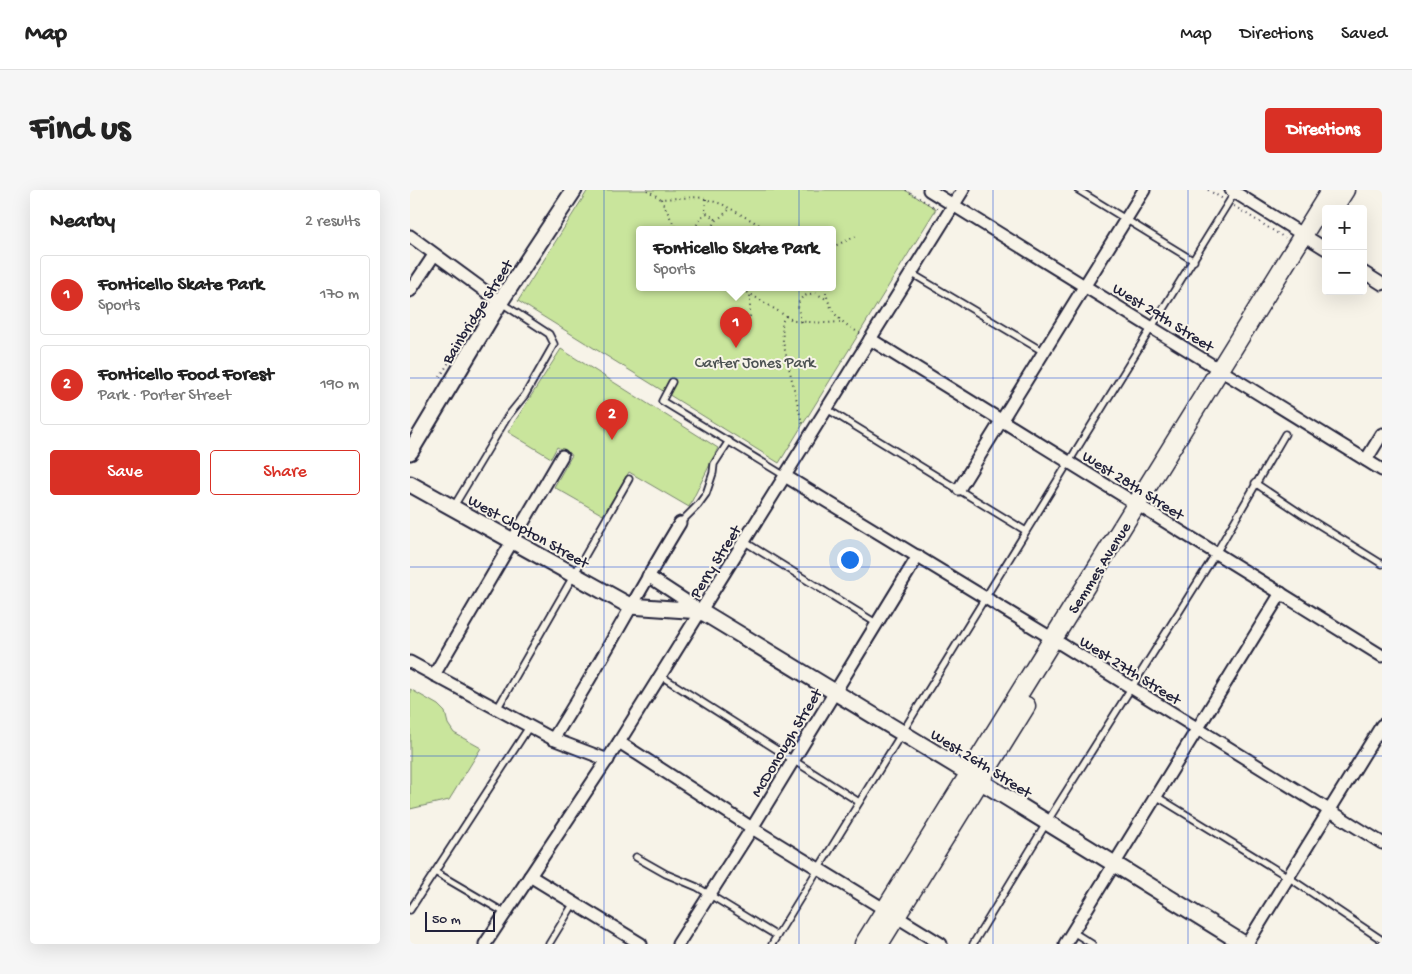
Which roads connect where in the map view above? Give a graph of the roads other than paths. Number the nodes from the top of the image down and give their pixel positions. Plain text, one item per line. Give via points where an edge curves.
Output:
1 (574, 190) edge
2 (929, 190) edge
3 (963, 190) edge
4 (1078, 190) edge
5 (1144, 190) edge
6 (1331, 190) edge
7 (1345, 190) edge
8 (1233, 194) edge
9 (953, 205) junction
10 (1336, 205) edge
11 (1126, 220) junction
12 (1322, 225) edge
13 (410, 236) edge
14 (1307, 241) edge
15 (434, 254) junction
16 (1194, 261) junction
17 (911, 273) junction
18 (1367, 275) edge
19 (1382, 284) edge
20 (1085, 286) junction
21 (410, 291) edge
22 (500, 302) junction
23 (1152, 327) junction
24 (870, 339) junction
25 (1044, 352) junction
26 (1224, 373) junction
27 (672, 382) dead end
28 (828, 409) junction
29 (1002, 420) junction
30 (1284, 434) dead end
31 (1382, 434) edge
32 (729, 442) junction
33 (410, 452) edge
34 (562, 456) dead end
35 (1366, 460) junction
36 (1069, 463) junction
37 (1382, 470) edge
38 (786, 476) junction
39 (629, 479) dead end
40 (1256, 483) junction
41 (410, 484) edge
42 (959, 489) junction
43 (453, 508) junction
44 (1141, 508) junction
45 (680, 523) joint
46 (1026, 531) junction
47 (512, 541) junction
48 (744, 542) junction
49 (1216, 553) junction
50 (918, 556) junction
51 (1382, 564) edge
52 (574, 575) junction
53 (648, 576) junction
54 (1281, 593) junction
55 (985, 597) junction
56 (630, 606) junction
57 (701, 611) junction
58 (876, 623) junction
59 (1058, 642) junction
60 (1382, 656) edge
61 (410, 662) edge
62 (434, 676) junction
63 (661, 676) junction
64 (1131, 688) junction
65 (834, 692) junction
66 (496, 709) junction
67 (1382, 725) edge
68 (530, 727) junction
69 (1197, 729) junction
70 (901, 733) junction
71 (553, 740) junction
72 (619, 742) junction
73 (793, 759) junction
74 (608, 760) junction
75 (975, 778) junction
76 (1156, 796) junction
77 (859, 802) junction
78 (1329, 811) junction
79 (1046, 823) junction
80 (752, 828) junction
81 (1382, 843) edge
82 (636, 857) dead end
83 (1115, 864) junction
84 (819, 869) junction
85 (435, 872) junction
86 (530, 876) junction
87 (1288, 877) junction
88 (711, 895) junction
89 (574, 903) junction
90 (410, 910) edge
91 (505, 913) junction
92 (891, 913) junction
93 (1072, 932) junction
94 (777, 936) junction
95 (1382, 940) edge
96 (485, 944) edge
97 (549, 944) edge
98 (641, 944) edge
99 (678, 944) edge
100 (772, 944) edge
101 (864, 944) edge
102 (879, 944) edge
103 (941, 944) edge
104 (973, 944) edge
105 (1066, 944) edge
106 (1092, 944) edge
107 (1246, 944) edge

1 - 22 street, Bainbridge Street
2 - 9 street, West 29th Street
3 - 9 street, Perry Street
4 - 11 lane
5 - 11 street
6 - 14 main road, Semmes Avenue
7 - 10 main road
8 - 14 street
8 - 16 lane
9 - 17 street, Perry Street
9 - 20 street, West 29th Street
11 - 16 lane
11 - 20 street
12 - 14 main road, Semmes Avenue
13 - 15 street
14 - 26 main road, Semmes Avenue
15 - 21 street
15 - 22 street
16 - 23 lane
17 - 24 street, Perry Street
17 - 25 lane
18 - 19 street
20 - 23 street, West 29th Street
20 - 25 street
22 - 33 street, Bainbridge Street
22 - 43 lane via 549,334 554,344
23 - 26 street, West 29th Street
23 - 36 lane
24 - 28 street, Perry Street
24 - 29 street, West 28th Street
25 - 29 street
26 - 35 street, West 29th Street
26 - 44 main road, Semmes Avenue
27 - 32 lane via 662,401
28 - 38 street, Perry Street
28 - 42 lane
29 - 36 street, West 28th Street
29 - 42 street
30 - 40 lane
31 - 35 street
32 - 38 lane
32 - 45 lane via 714,464 706,494
34 - 47 street
35 - 37 street, West 29th Street
36 - 44 street, West 28th Street
36 - 46 lane
38 - 48 street, Perry Street
38 - 50 street, West 27th Street
39 - 52 lane
40 - 49 lane
40 - 51 lane
41 - 43 street, West Clopton Street
42 - 46 lane
43 - 47 street, West Clopton Street
44 - 49 street, West 28th Street
44 - 59 main road, Semmes Avenue
45 - 53 street
46 - 55 lane
47 - 52 street, West Clopton Street
47 - 62 street
48 - 57 street, Perry Street
48 - 58 lane
49 - 54 street, West 28th Street
49 - 64 lane
50 - 55 street, West 27th Street
50 - 58 street, McDonough Street
52 - 56 street, West Clopton Street
52 - 66 lane
53 - 56 street
53 - 57 street, West 26th Street
54 - 60 street, West 28th Street
54 - 69 street
55 - 59 street, West 27th Street
55 - 70 lane
56 - 57 street, West 26th Street
56 - 71 street
57 - 63 street, Perry Street
57 - 65 street, West 26th Street
58 - 65 street, McDonough Street
59 - 64 street, West 27th Street
59 - 75 main road, Semmes Avenue
61 - 62 street
62 - 66 street
63 - 72 street, Perry Street
63 - 73 lane
64 - 69 street, West 27th Street
64 - 79 lane
65 - 70 street, West 26th Street
65 - 73 street, McDonough Street
66 - 68 street
67 - 78 street
68 - 71 street
68 - 85 lane
69 - 76 street
69 - 78 street, West 27th Street
70 - 75 street, West 26th Street
70 - 77 lane
71 - 74 street
72 - 74 street, Perry Street
72 - 80 street
73 - 77 lane
73 - 80 street, McDonough Street
74 - 86 street, Perry Street
75 - 79 street, West 26th Street
75 - 92 main road, Semmes Avenue
76 - 83 street
76 - 87 lane
77 - 84 lane
78 - 81 street, West 27th Street
78 - 87 street
79 - 83 street, West 26th Street
79 - 104 lane
80 - 84 street
80 - 88 street, McDonough Street
82 - 88 lane
83 - 93 street
83 - 107 street, West 26th Street
84 - 92 street
84 - 94 lane
85 - 90 lane
85 - 91 lane
86 - 89 street
86 - 91 street, Perry Street
87 - 95 lane
87 - 107 street
88 - 94 lane
88 - 99 street, McDonough Street
89 - 97 lane
89 - 98 street
91 - 96 street, Perry Street
92 - 101 main road, Semmes Avenue
92 - 102 main road, Semmes Avenue
92 - 103 street
93 - 105 street
93 - 106 lane
94 - 100 lane

